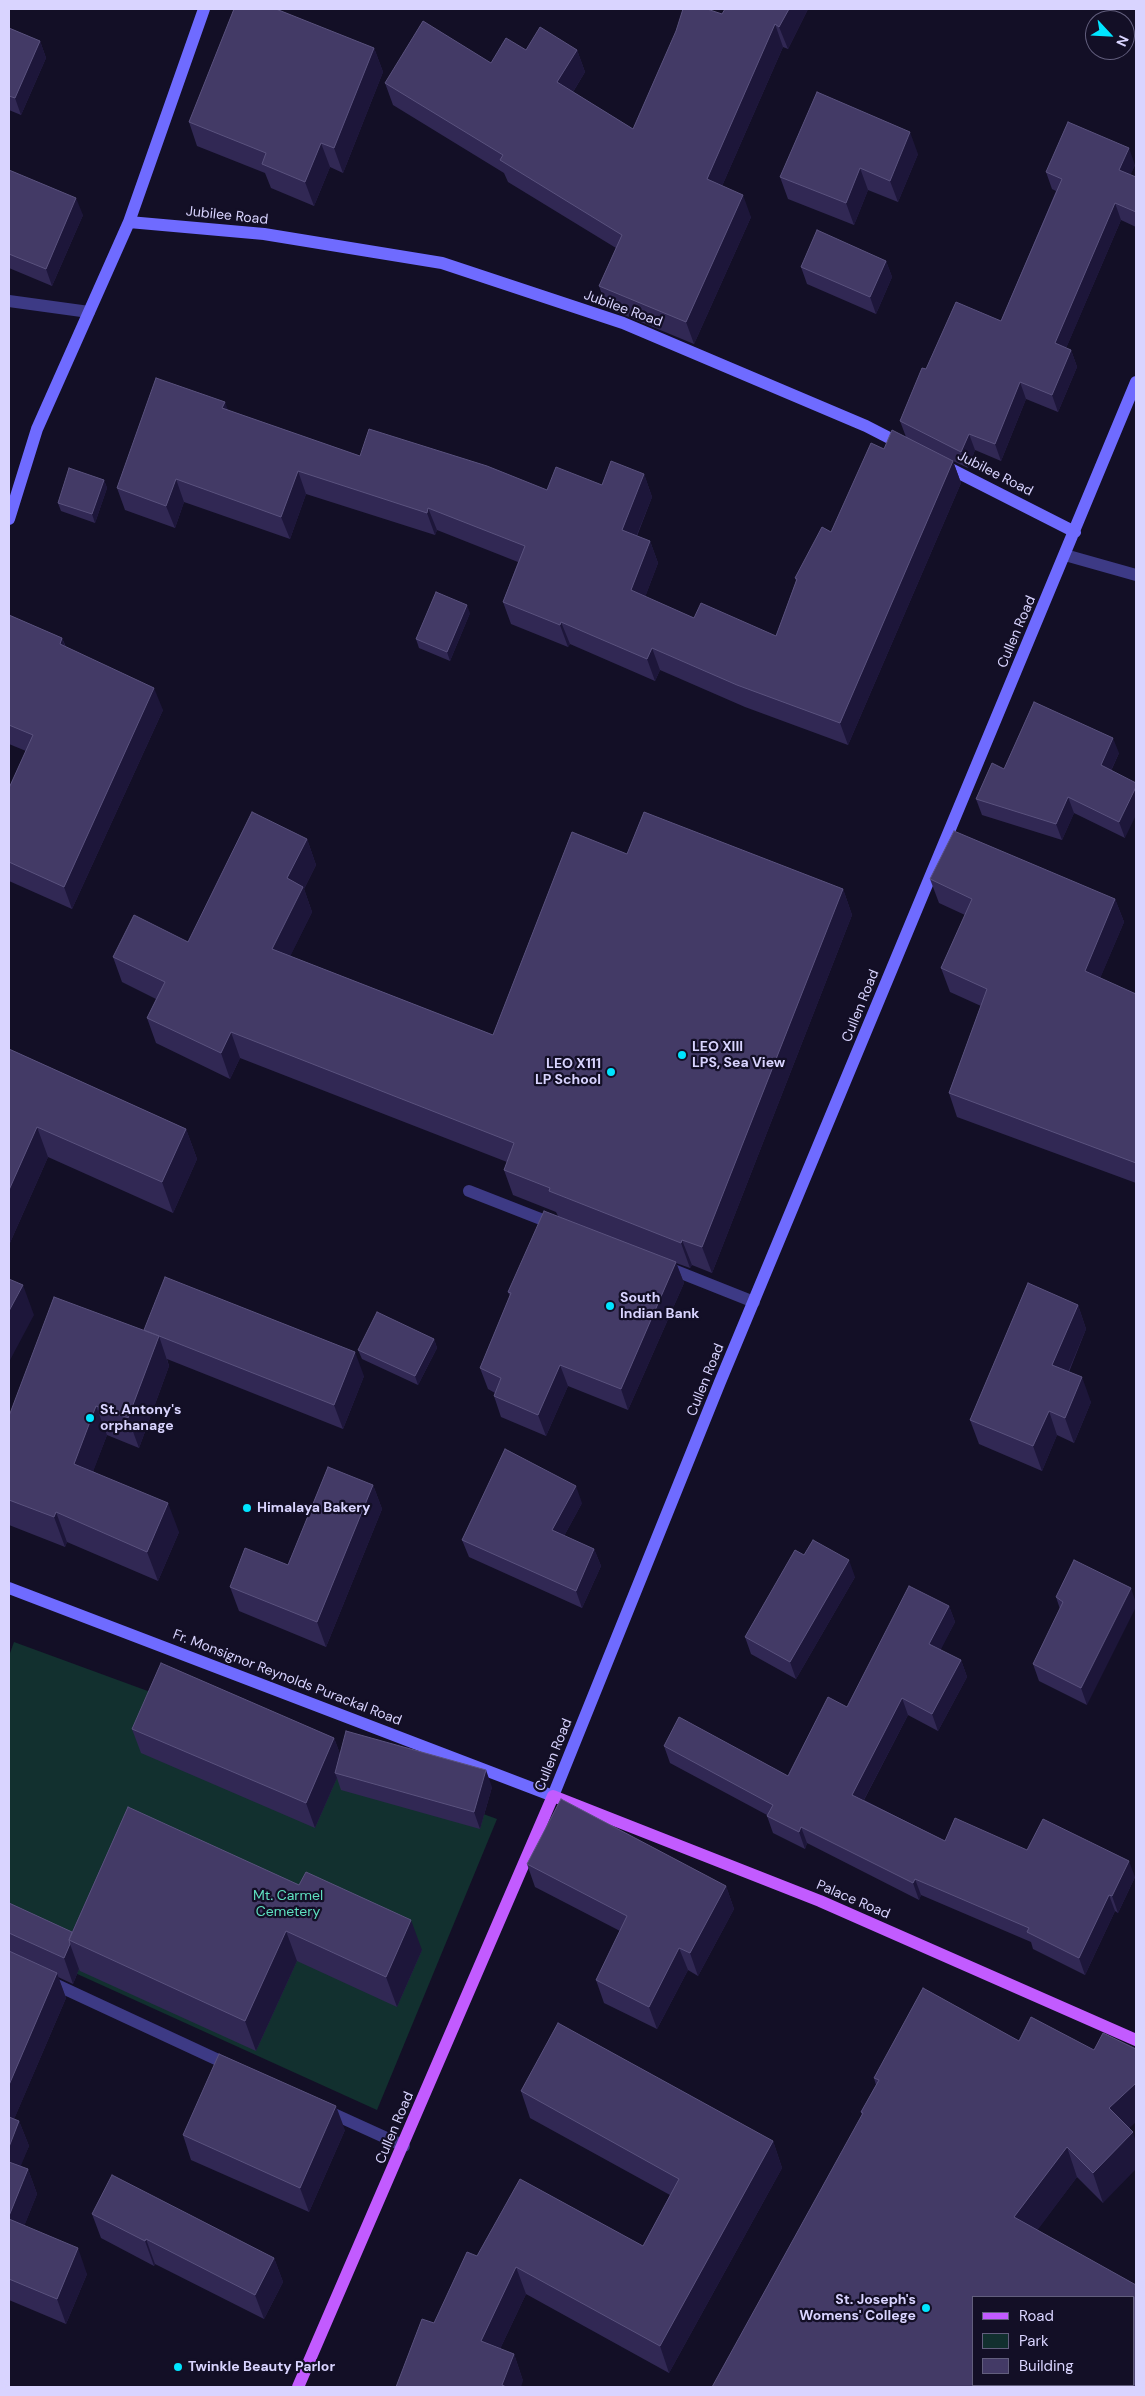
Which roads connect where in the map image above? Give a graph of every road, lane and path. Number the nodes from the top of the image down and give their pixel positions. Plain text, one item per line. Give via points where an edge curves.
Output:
1 (204, 9) edge
2 (129, 222) junction
3 (9, 301) edge
4 (89, 312) junction
5 (1136, 382) edge
6 (918, 453) edge
7 (936, 461) edge
8 (9, 518) edge
9 (1075, 532) junction
10 (1065, 555) junction
11 (1136, 575) edge
12 (469, 1191) dead end
13 (569, 1230) edge
14 (650, 1261) edge
15 (754, 1302) junction
16 (9, 1588) edge
17 (553, 1796) junction
18 (36, 1975) edge
19 (1136, 2040) edge
20 (242, 2071) edge
21 (314, 2105) edge
22 (404, 2146) junction
23 (298, 2387) edge

1 - 2 main road
2 - 4 main road
2 - 6 main road, Jubilee Road via 264,234 442,263 623,322 866,426
3 - 4 street
4 - 8 main road via 37,429
5 - 9 main road, Cullen Road
7 - 9 main road, Jubilee Road
9 - 10 main road, Cullen Road
10 - 11 street
10 - 15 main road, Cullen Road
12 - 13 street
14 - 15 street
15 - 17 main road, Cullen Road
16 - 17 main road, Fr. Monsignor Reynolds Purackal Road
17 - 19 main road, Palace Road via 820,1901
17 - 22 main road, Cullen Road
18 - 20 street
21 - 22 street
22 - 23 main road, Cullen Road

